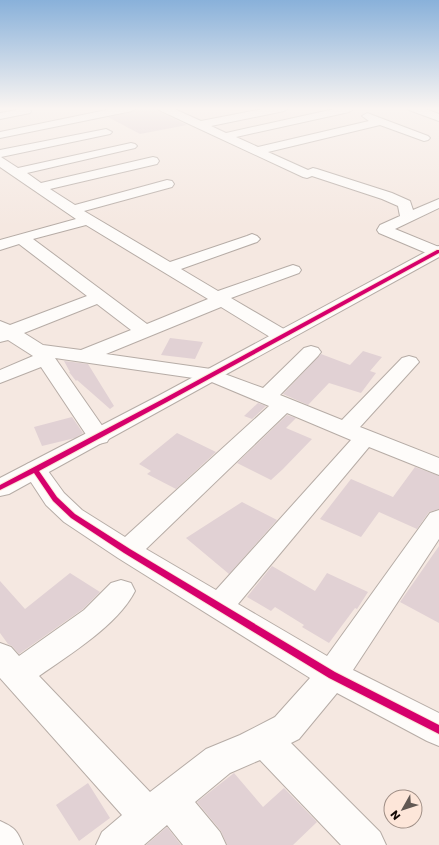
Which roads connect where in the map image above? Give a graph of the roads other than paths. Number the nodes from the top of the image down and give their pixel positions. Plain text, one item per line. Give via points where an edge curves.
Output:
1 (32, 147) edge
2 (125, 147) edge
3 (250, 147) edge
4 (267, 147) edge
5 (256, 150) junction
6 (0, 154) edge
7 (0, 161) edge
8 (153, 161) dead end
9 (16, 172) junction
10 (167, 184) dead end
11 (40, 188) junction
12 (439, 203) edge
13 (72, 210) junction
14 (407, 218) junction
15 (88, 220) junction
16 (21, 238) junction
17 (252, 239) dead end
18 (0, 245) edge
19 (438, 252) edge
20 (168, 268) junction
21 (293, 270) dead end
22 (99, 297) junction
23 (219, 298) junction
24 (144, 331) junction
25 (3, 332) edge
26 (282, 336) junction
27 (312, 352) dead end
28 (42, 354) junction
29 (83, 357) junction
30 (409, 362) dead end
31 (211, 375) junction
32 (0, 377) edge
33 (275, 401) junction
34 (356, 433) junction
35 (99, 437) junction
36 (437, 462) edge
37 (35, 470) junction
38 (0, 488) edge
39 (439, 519) edge
40 (127, 551) junction
41 (121, 591) dead end
42 (219, 606) junction
43 (9, 666) edge
44 (326, 684) junction
45 (439, 730) edge
46 (276, 734) junction
47 (159, 808) junction
48 (0, 840) edge
49 (4, 845) edge
50 (115, 845) edge
51 (207, 845) edge
52 (367, 845) edge

1 - 6 street
2 - 9 street
3 - 5 street
4 - 5 street
5 - 14 street via 310,173 387,196 405,204
7 - 9 street
8 - 11 street
9 - 11 street
10 - 13 street
11 - 13 street
12 - 14 street
13 - 15 street
14 - 19 street via 384,230
15 - 16 street
15 - 20 street
16 - 18 street
16 - 22 street
17 - 20 street
19 - 26 street
20 - 23 street
21 - 23 street
22 - 24 street
22 - 25 street
23 - 24 street
23 - 26 street
24 - 29 street
25 - 28 street
26 - 31 street
27 - 33 street
28 - 29 street
28 - 32 street
28 - 35 street
29 - 31 street
30 - 34 street
31 - 33 street
31 - 35 street
33 - 34 street
33 - 40 street
34 - 36 street
34 - 42 street
35 - 37 street
37 - 38 street
37 - 40 street via 63,508
39 - 44 street
40 - 42 street
41 - 43 street via 94,619
42 - 44 street
43 - 47 street
44 - 45 street
44 - 46 street
46 - 47 street via 252,748 218,761
46 - 52 street
47 - 50 street
47 - 51 street
48 - 49 street

